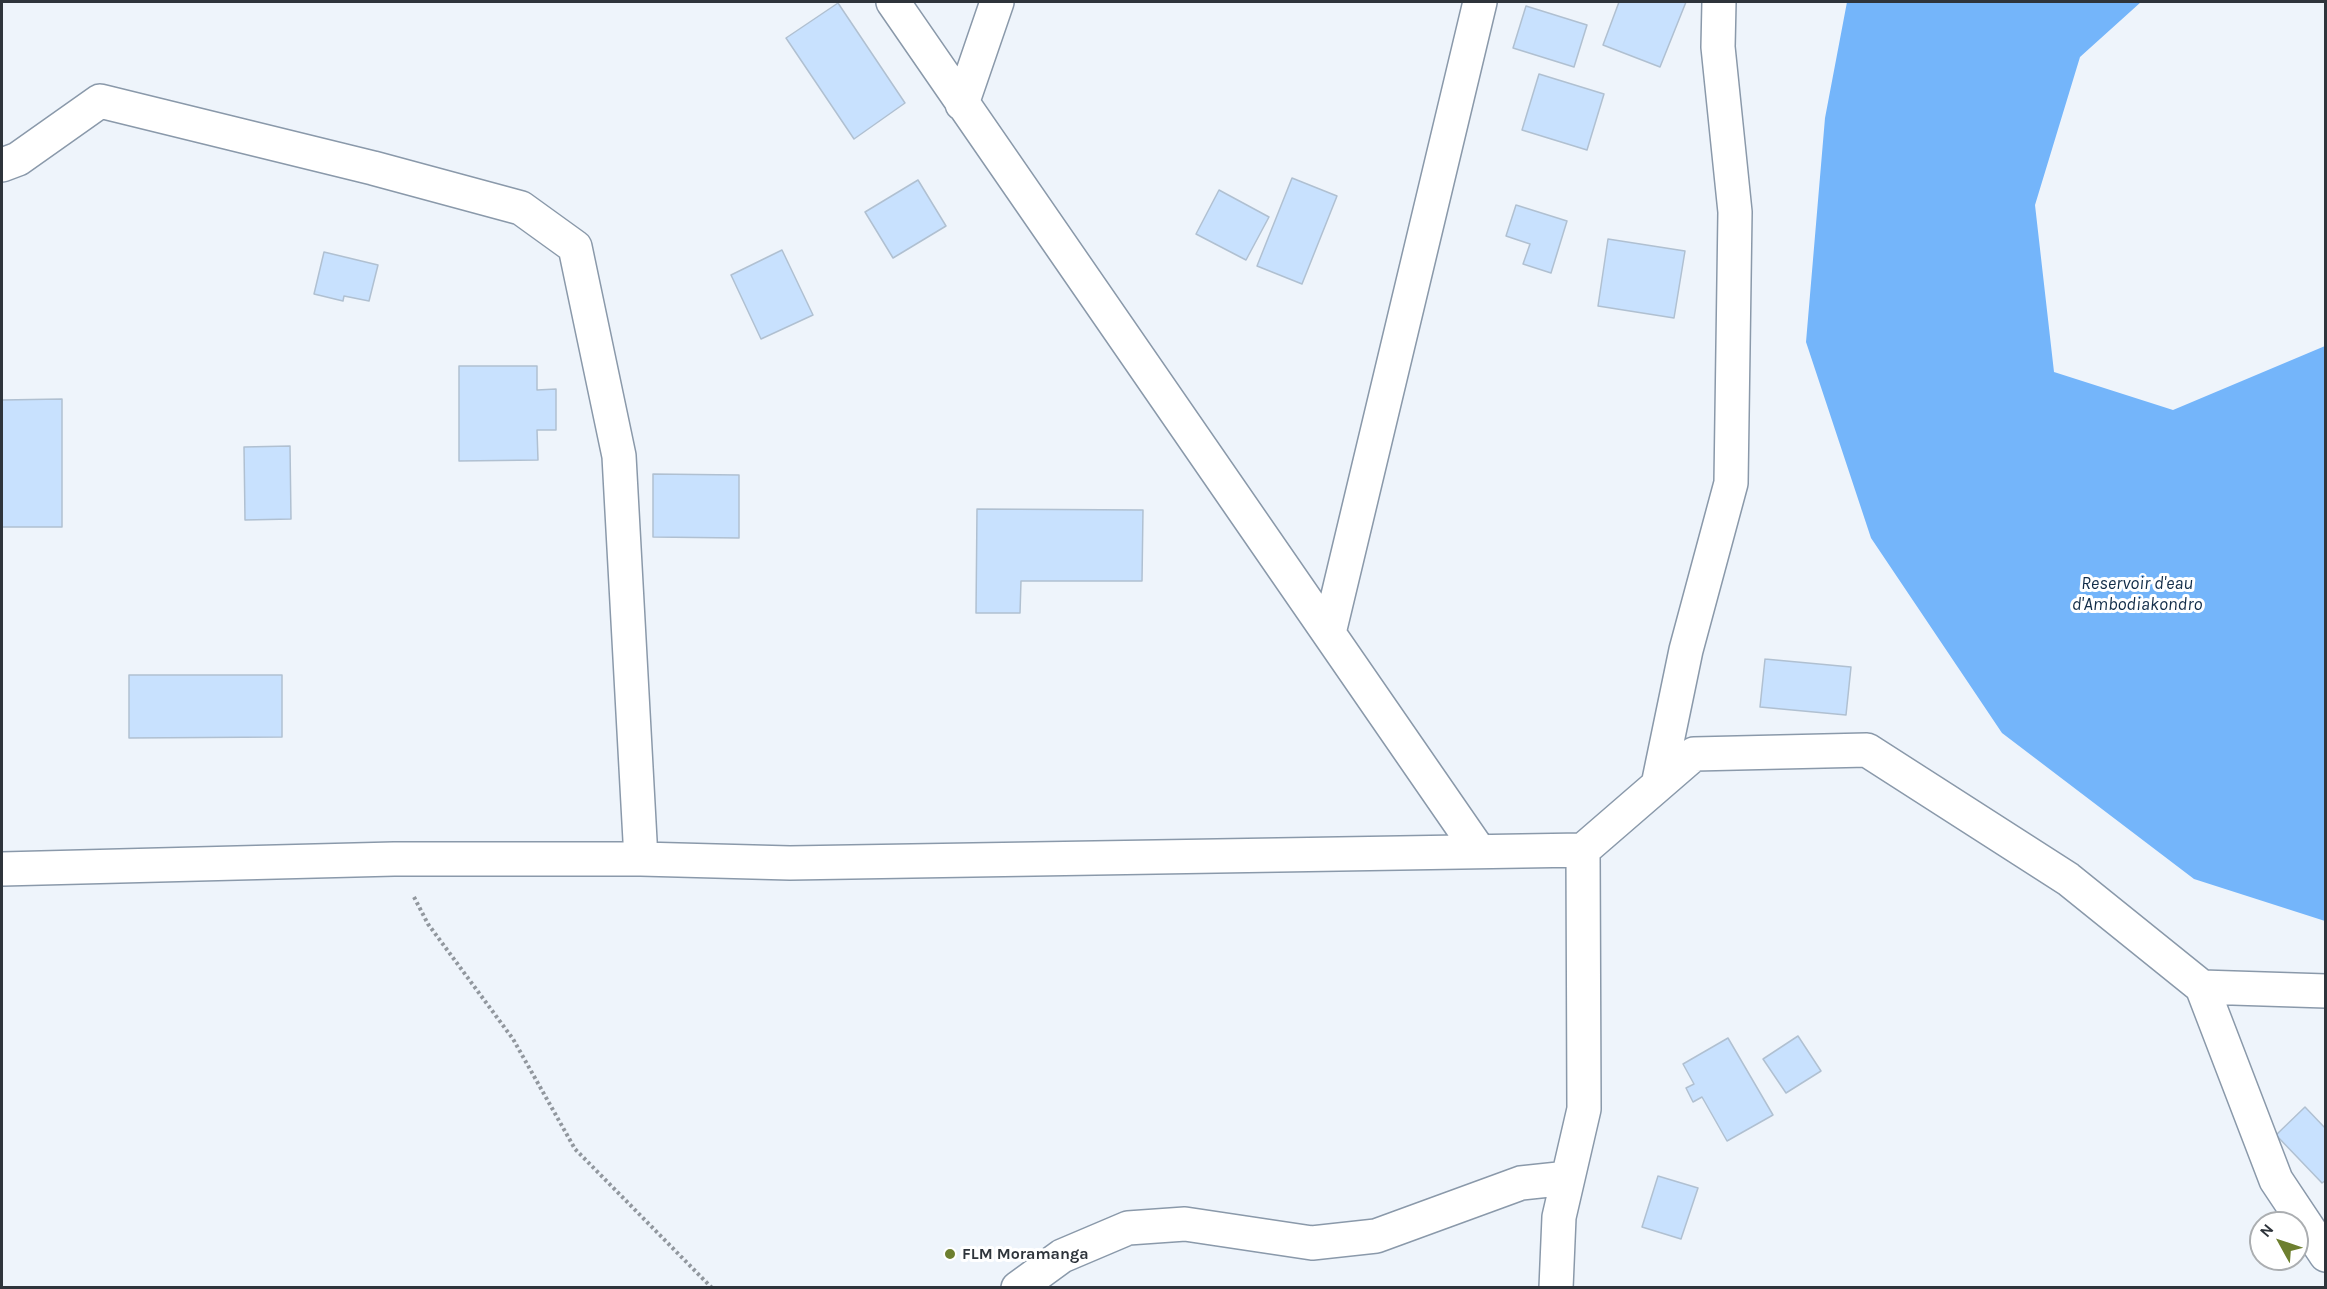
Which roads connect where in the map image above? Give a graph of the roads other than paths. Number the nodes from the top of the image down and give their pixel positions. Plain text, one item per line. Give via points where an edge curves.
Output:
1 (893, 2) edge
2 (997, 2) edge
3 (1480, 2) edge
4 (1719, 2) edge
5 (962, 104) junction
6 (2, 165) edge
7 (1329, 633) junction
8 (1658, 785) junction
9 (1479, 850) junction
10 (1583, 850) junction
11 (641, 859) junction
12 (2, 869) edge
13 (2202, 987) junction
14 (2325, 992) edge
15 (1568, 1178) junction
16 (2325, 1256) edge
17 (1018, 1287) edge
18 (1556, 1287) edge

1 - 5 street
2 - 5 street
3 - 7 street
4 - 8 street via 1718,47 1736,212 1731,483 1686,650
5 - 7 street
6 - 11 street via 18,159 100,101 521,208 575,247 619,456
7 - 9 street
8 - 10 street
8 - 13 street via 1694,754 1867,750 2068,879
9 - 10 street
9 - 11 street via 790,863
10 - 15 street via 1584,1109
11 - 12 street via 394,859
13 - 14 street
13 - 16 street via 2276,1180
15 - 17 street via 1521,1183 1376,1236 1312,1243 1185,1224 1128,1228 1062,1256
15 - 18 street via 1559,1217

